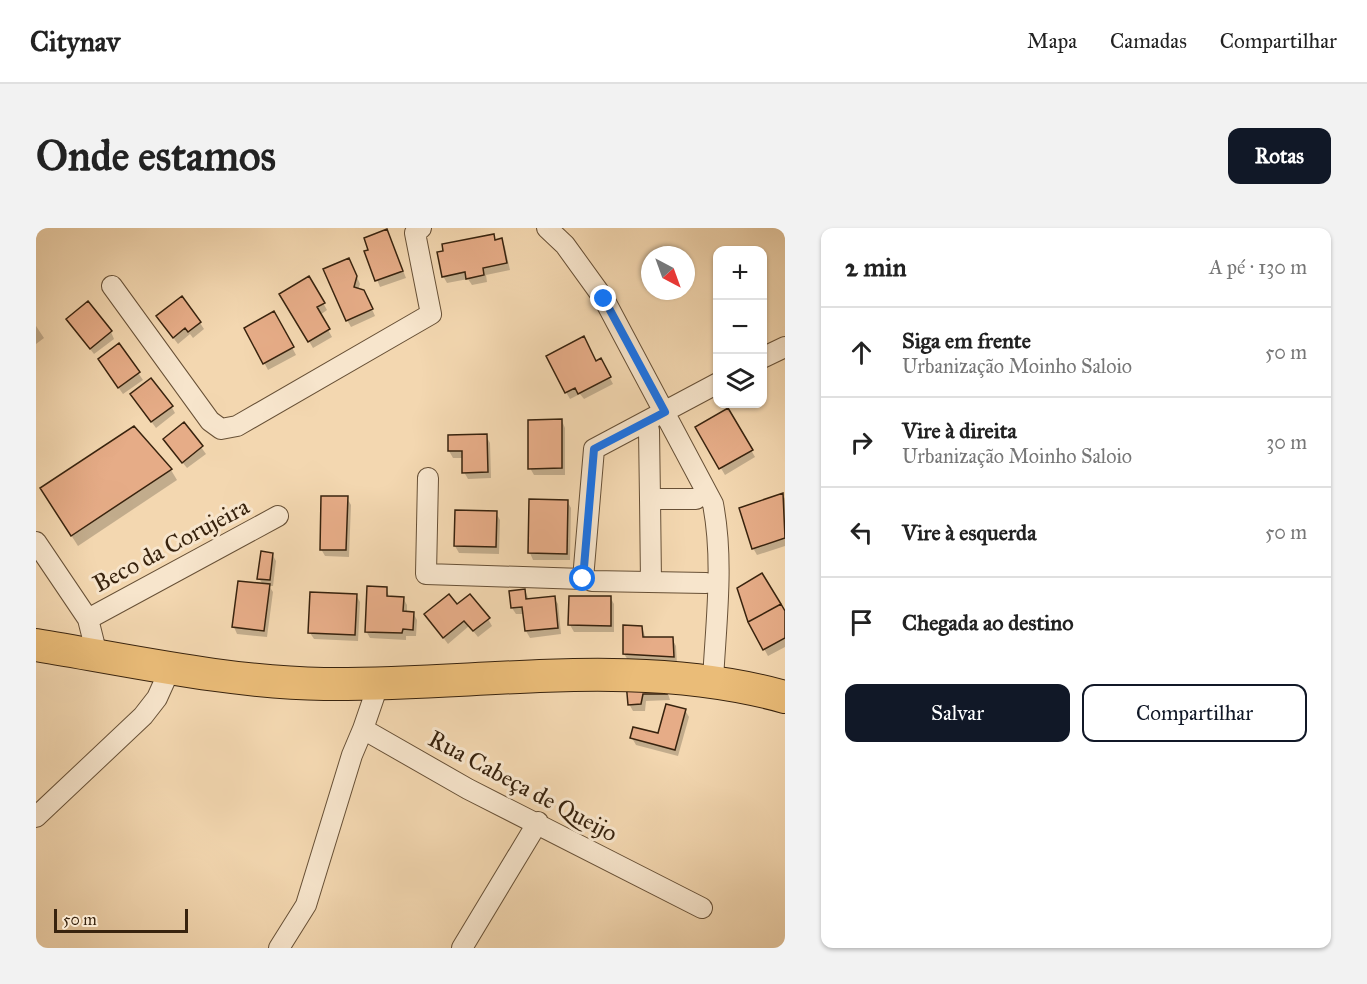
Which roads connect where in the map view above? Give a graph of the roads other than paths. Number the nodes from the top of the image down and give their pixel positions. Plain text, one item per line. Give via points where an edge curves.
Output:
1 (421, 228) edge
2 (547, 228) edge
3 (112, 286) dead end
4 (785, 347) edge
5 (767, 356) edge
6 (713, 385) edge
7 (665, 412) junction
8 (649, 430) dead end
9 (428, 478) dead end
10 (650, 499) junction
11 (696, 499) dead end
12 (278, 516) dead end
13 (36, 542) edge
14 (592, 581) dead end
15 (651, 582) junction
16 (706, 583) dead end
17 (88, 619) junction
18 (36, 645) edge
19 (97, 655) junction
20 (171, 667) junction
21 (713, 680) junction
22 (373, 684) junction
23 (785, 697) edge
24 (363, 729) junction
25 (36, 817) edge
26 (538, 822) junction
27 (702, 908) dead end
28 (279, 948) edge
29 (462, 948) edge

1 - 3 street via 415,233 431,314 237,426 221,429 210,421
2 - 7 street via 565,245 604,299
4 - 5 street
6 - 7 street
7 - 9 street via 594,449 583,579 426,574
7 - 21 street via 713,504 717,522
8 - 10 street
10 - 11 street
10 - 15 street
12 - 17 street, Beco da Corujeira
13 - 17 street
14 - 15 street
15 - 16 street
17 - 19 street
18 - 19 main road
19 - 20 main road
20 - 22 main road via 283,682
20 - 25 street via 157,698 143,716
21 - 22 main road via 573,675
21 - 23 main road
22 - 24 street via 374,697
24 - 26 street, Rua Cabeça de Queijo via 468,789
24 - 28 street via 306,905
26 - 27 street, Rua Cabeça de Queijo
26 - 29 street

